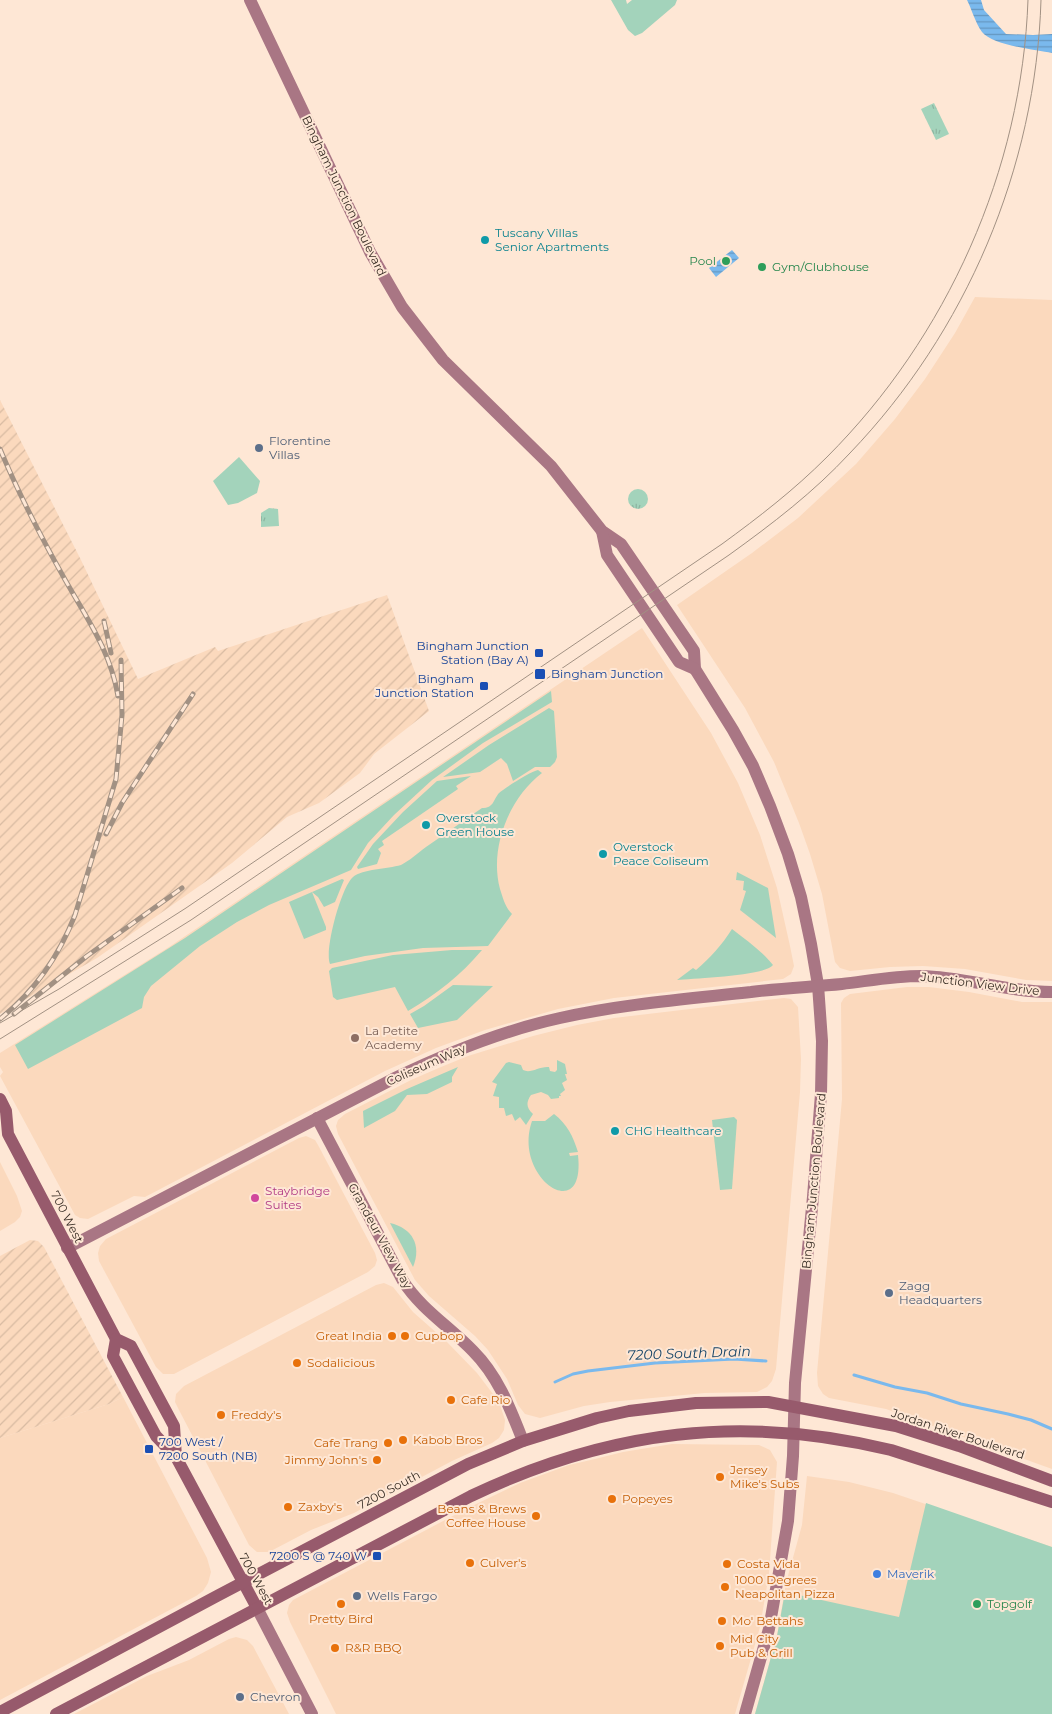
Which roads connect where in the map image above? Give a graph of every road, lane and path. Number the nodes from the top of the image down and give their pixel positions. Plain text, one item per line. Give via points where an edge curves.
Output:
1 (250, 0) edge
2 (602, 531) junction
3 (695, 669) junction
4 (818, 986) junction
5 (1052, 992) edge
6 (0, 1099) edge
7 (317, 1118) junction
8 (4, 1131) edge
9 (67, 1248) junction
10 (116, 1339) junction
11 (795, 1406) junction
12 (794, 1434) junction
13 (523, 1440) junction
14 (176, 1457) junction
15 (1052, 1481) edge
16 (1052, 1502) edge
17 (242, 1582) junction
18 (256, 1608) junction
19 (0, 1712) edge
20 (56, 1714) edge
21 (312, 1714) edge
22 (745, 1714) edge

1 - 2 main road, Bingham Junction Boulevard via 367,246 402,307 456,374 551,466
2 - 3 main road, Bingham Junction Boulevard via 621,544 694,651
2 - 3 main road, Bingham Junction Boulevard via 607,555 679,662
3 - 4 main road, Bingham Junction Boulevard via 743,748 780,830 801,897
4 - 5 main road, Junction View Drive via 923,976 1017,991
4 - 7 main road, Coliseum Way via 626,1007 525,1027 432,1060
4 - 11 main road, Bingham Junction Boulevard via 821,1094
6 - 8 main road, 700 West via 6,1111
7 - 9 main road, Coliseum Way
7 - 13 main road, Grandeur View Way via 403,1280 419,1302 474,1351 488,1369 507,1400
8 - 9 main road, 700 West
9 - 10 main road, 700 West
10 - 14 main road, 700 West via 113,1356 156,1436
10 - 14 main road, 700 West via 131,1346 174,1426
11 - 12 main road, Bingham Junction Boulevard
11 - 13 main road, 7200 South via 768,1402 662,1406 597,1418
11 - 15 main road, Jordan River Boulevard via 896,1426
12 - 16 main road via 841,1439 891,1450
12 - 18 main road via 719,1431 664,1436 558,1460 505,1479
12 - 22 main road, Bingham Junction Boulevard via 788,1521 769,1629
13 - 17 main road, 7200 South via 468,1464
14 - 17 main road, 700 West
17 - 18 main road, 700 West
17 - 19 main road, 7200 South
18 - 20 main road
18 - 21 main road, 700 West

